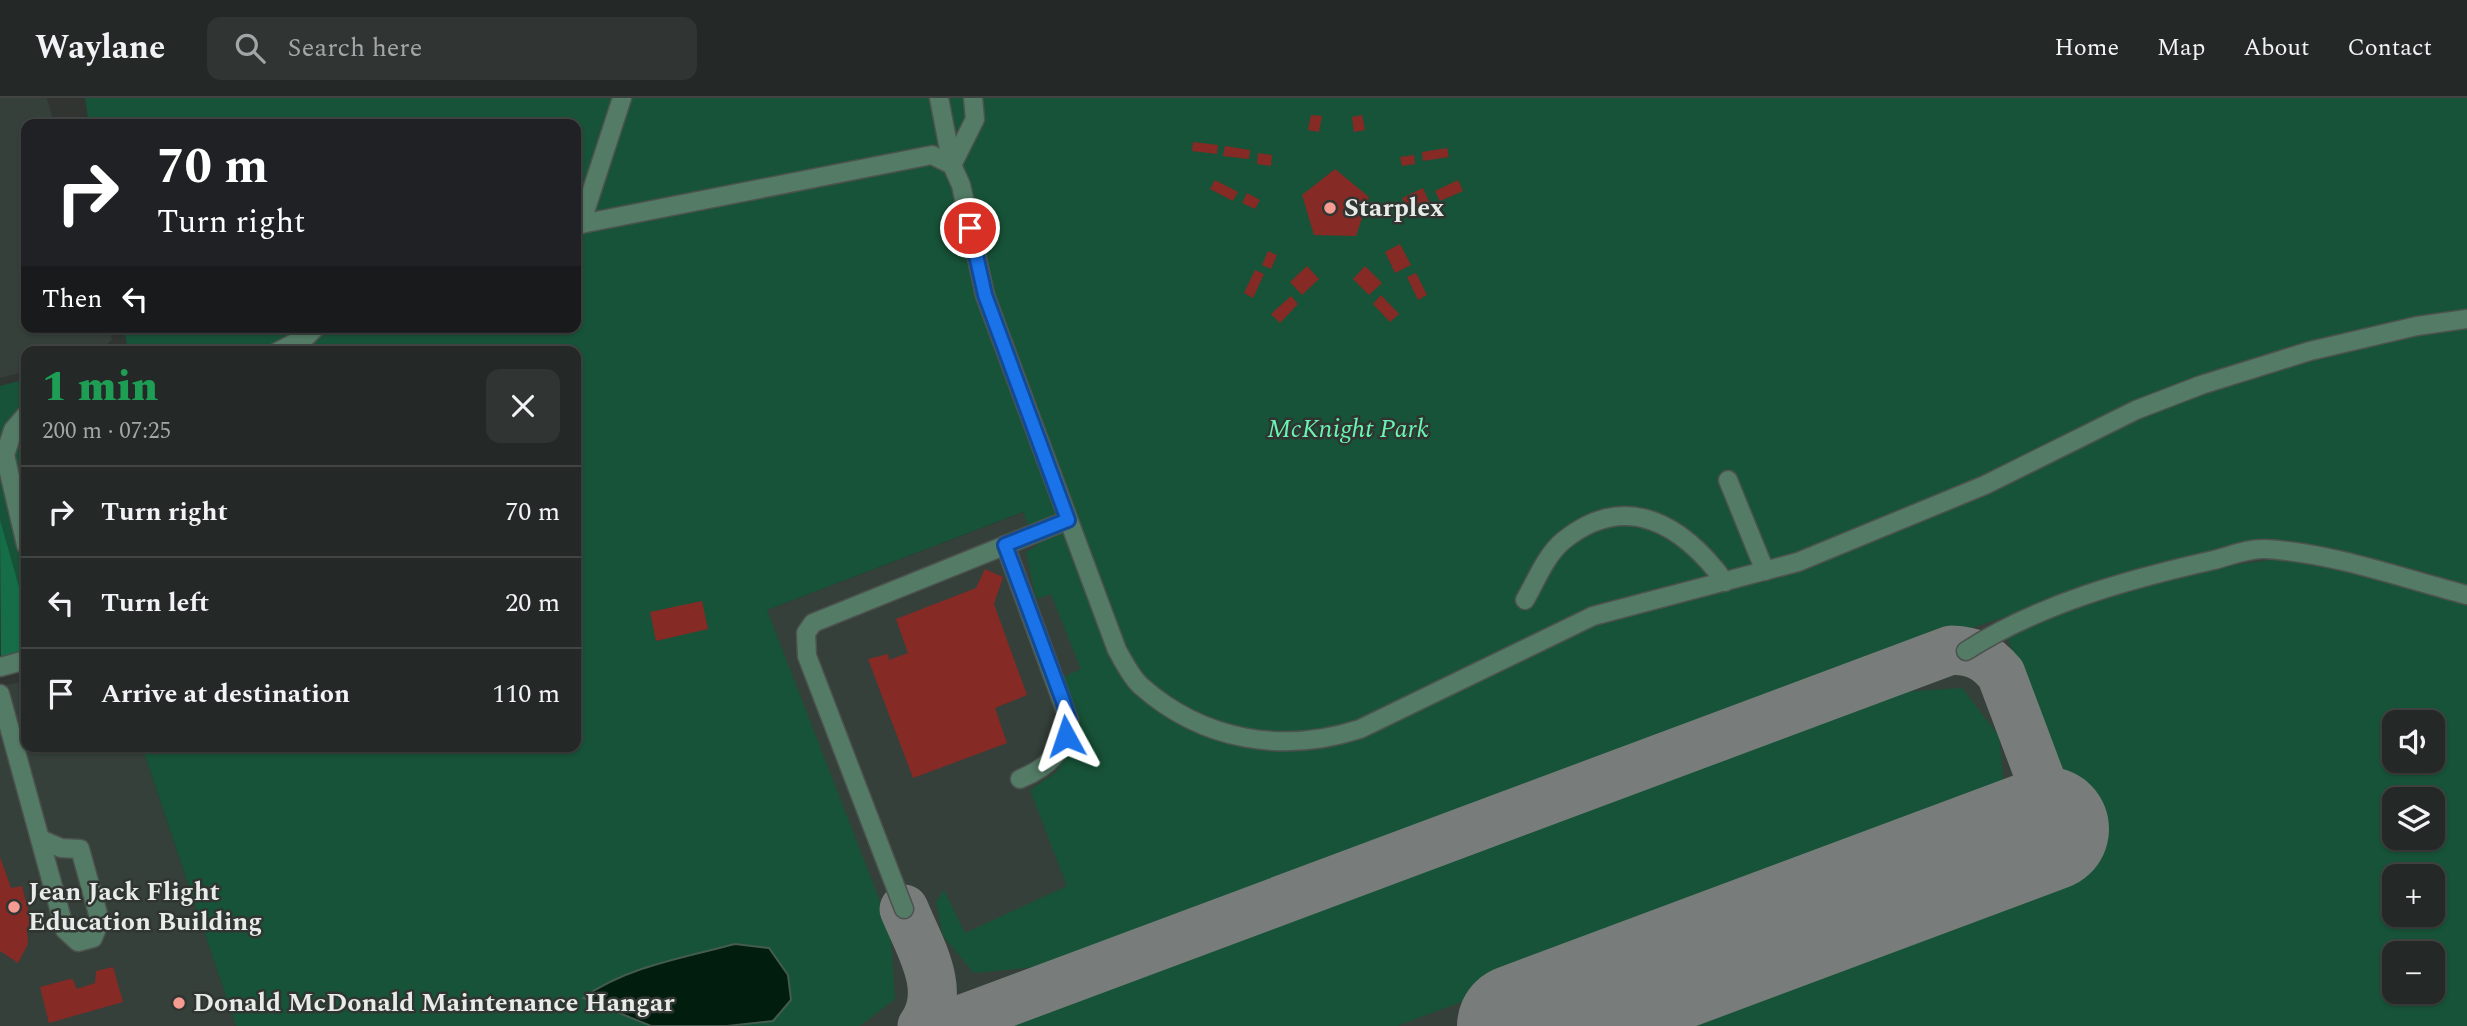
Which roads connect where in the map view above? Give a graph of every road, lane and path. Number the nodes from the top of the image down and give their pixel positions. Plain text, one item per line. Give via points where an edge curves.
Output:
1 (622, 98) edge
2 (939, 98) edge
3 (973, 98) edge
4 (952, 164) junction
5 (581, 216) edge
6 (581, 224) edge
7 (2467, 319) edge
8 (310, 333) edge
9 (289, 346) edge
10 (21, 421) edge
11 (1728, 480) dead end
12 (1068, 520) junction
13 (21, 524) edge
14 (1005, 545) junction
15 (1765, 571) junction
16 (1725, 582) junction
17 (2467, 595) edge
18 (1525, 600) dead end
19 (1966, 651) dead end
20 (21, 661) edge
21 (0, 667) edge
22 (0, 694) edge
23 (1020, 779) dead end
24 (40, 839) junction
25 (904, 909) dead end

1 - 5 lane
2 - 4 lane
3 - 4 lane via 975,119
4 - 6 lane via 932,155
4 - 12 lane via 961,185 985,295
7 - 15 lane via 2310,351 2201,385 2136,410 1960,495 1798,562
8 - 9 lane
10 - 13 lane via 5,455
11 - 15 lane
12 - 14 lane
12 - 16 lane via 1117,650 1139,684 1174,711 1210,730 1250,740 1327,740 1360,729 1593,616
14 - 23 lane via 1069,720 1059,753
14 - 25 lane via 813,623 806,633 807,656
15 - 16 lane
16 - 18 lane via 1685,536 1650,518 1621,516 1592,524 1562,542
17 - 19 lane via 2329,558 2263,548 2167,570 2088,596 2005,626
20 - 21 lane
22 - 24 lane
24 - 24 lane via 65,930 78,942 93,938 100,921 80,849 61,848

